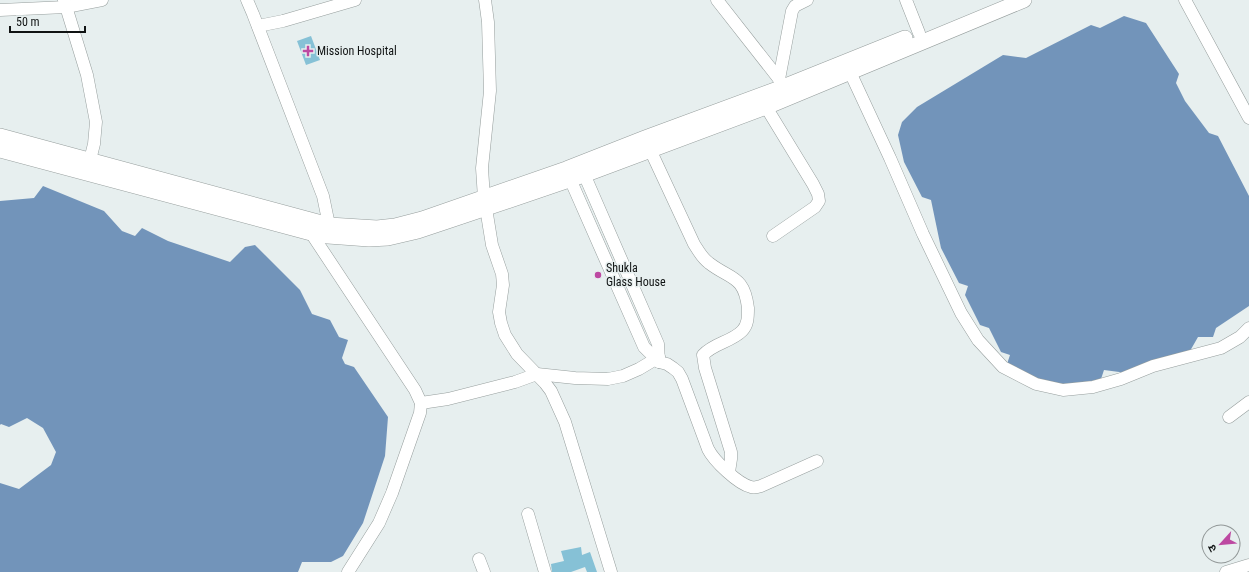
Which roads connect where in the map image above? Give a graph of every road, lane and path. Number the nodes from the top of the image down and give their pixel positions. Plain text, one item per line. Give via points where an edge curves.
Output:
1 (102, 0) edge
2 (247, 0) edge
3 (355, 0) edge
4 (485, 0) edge
5 (717, 0) edge
6 (807, 0) edge
7 (906, 0) edge
8 (996, 0) edge
9 (1024, 0) edge
10 (1185, 0) edge
11 (65, 3) edge
12 (0, 10) edge
13 (258, 26) junction
14 (919, 33) junction
15 (850, 72) junction
16 (784, 88) junction
17 (766, 107) junction
18 (1249, 118) edge
19 (0, 136) edge
20 (647, 144) junction
21 (0, 150) edge
22 (88, 166) junction
23 (575, 172) junction
24 (485, 203) junction
25 (311, 226) junction
26 (329, 230) junction
27 (773, 236) dead end
28 (1249, 328) edge
29 (658, 359) junction
30 (537, 374) junction
31 (1249, 402) edge
32 (421, 403) junction
33 (1229, 417) dead end
34 (818, 461) dead end
35 (729, 472) junction
36 (528, 514) dead end
37 (479, 559) dead end
38 (1249, 565) edge
39 (348, 572) edge
40 (484, 572) edge
41 (545, 572) edge
42 (611, 572) edge
43 (1226, 572) edge

1 - 11 street
2 - 13 street
3 - 13 street
4 - 24 street via 490,91 482,168
5 - 16 street
6 - 16 street via 795,6 792,11
7 - 14 street
8 - 14 main road
9 - 15 main road
10 - 18 street
11 - 12 street
11 - 22 street via 87,75 96,122
13 - 26 street via 323,196
14 - 16 main road
15 - 16 main road
15 - 28 street via 961,312 978,340 1003,367 1036,384 1063,390 1093,387 1153,366 1222,348
16 - 17 main road
16 - 20 main road
17 - 20 main road
17 - 27 street via 813,184 819,201 815,207
19 - 22 main road
20 - 23 main road
20 - 35 street via 694,244 709,263 734,278 746,295 746,325 736,335 703,355 731,452
21 - 22 main road
22 - 25 main road
23 - 24 main road
23 - 29 street via 658,344
24 - 26 main road via 418,231 388,238 369,239
24 - 30 street via 492,245 502,274 499,312 501,323 517,354
25 - 26 main road
25 - 32 street
29 - 30 street via 623,376 608,378
29 - 35 street via 678,372 708,449 719,465
30 - 32 street via 448,399
30 - 42 street via 551,391 565,422
31 - 33 street
32 - 39 street via 420,413 392,493 379,523
34 - 35 street via 755,487 745,484
36 - 41 street
37 - 40 street
38 - 43 street

